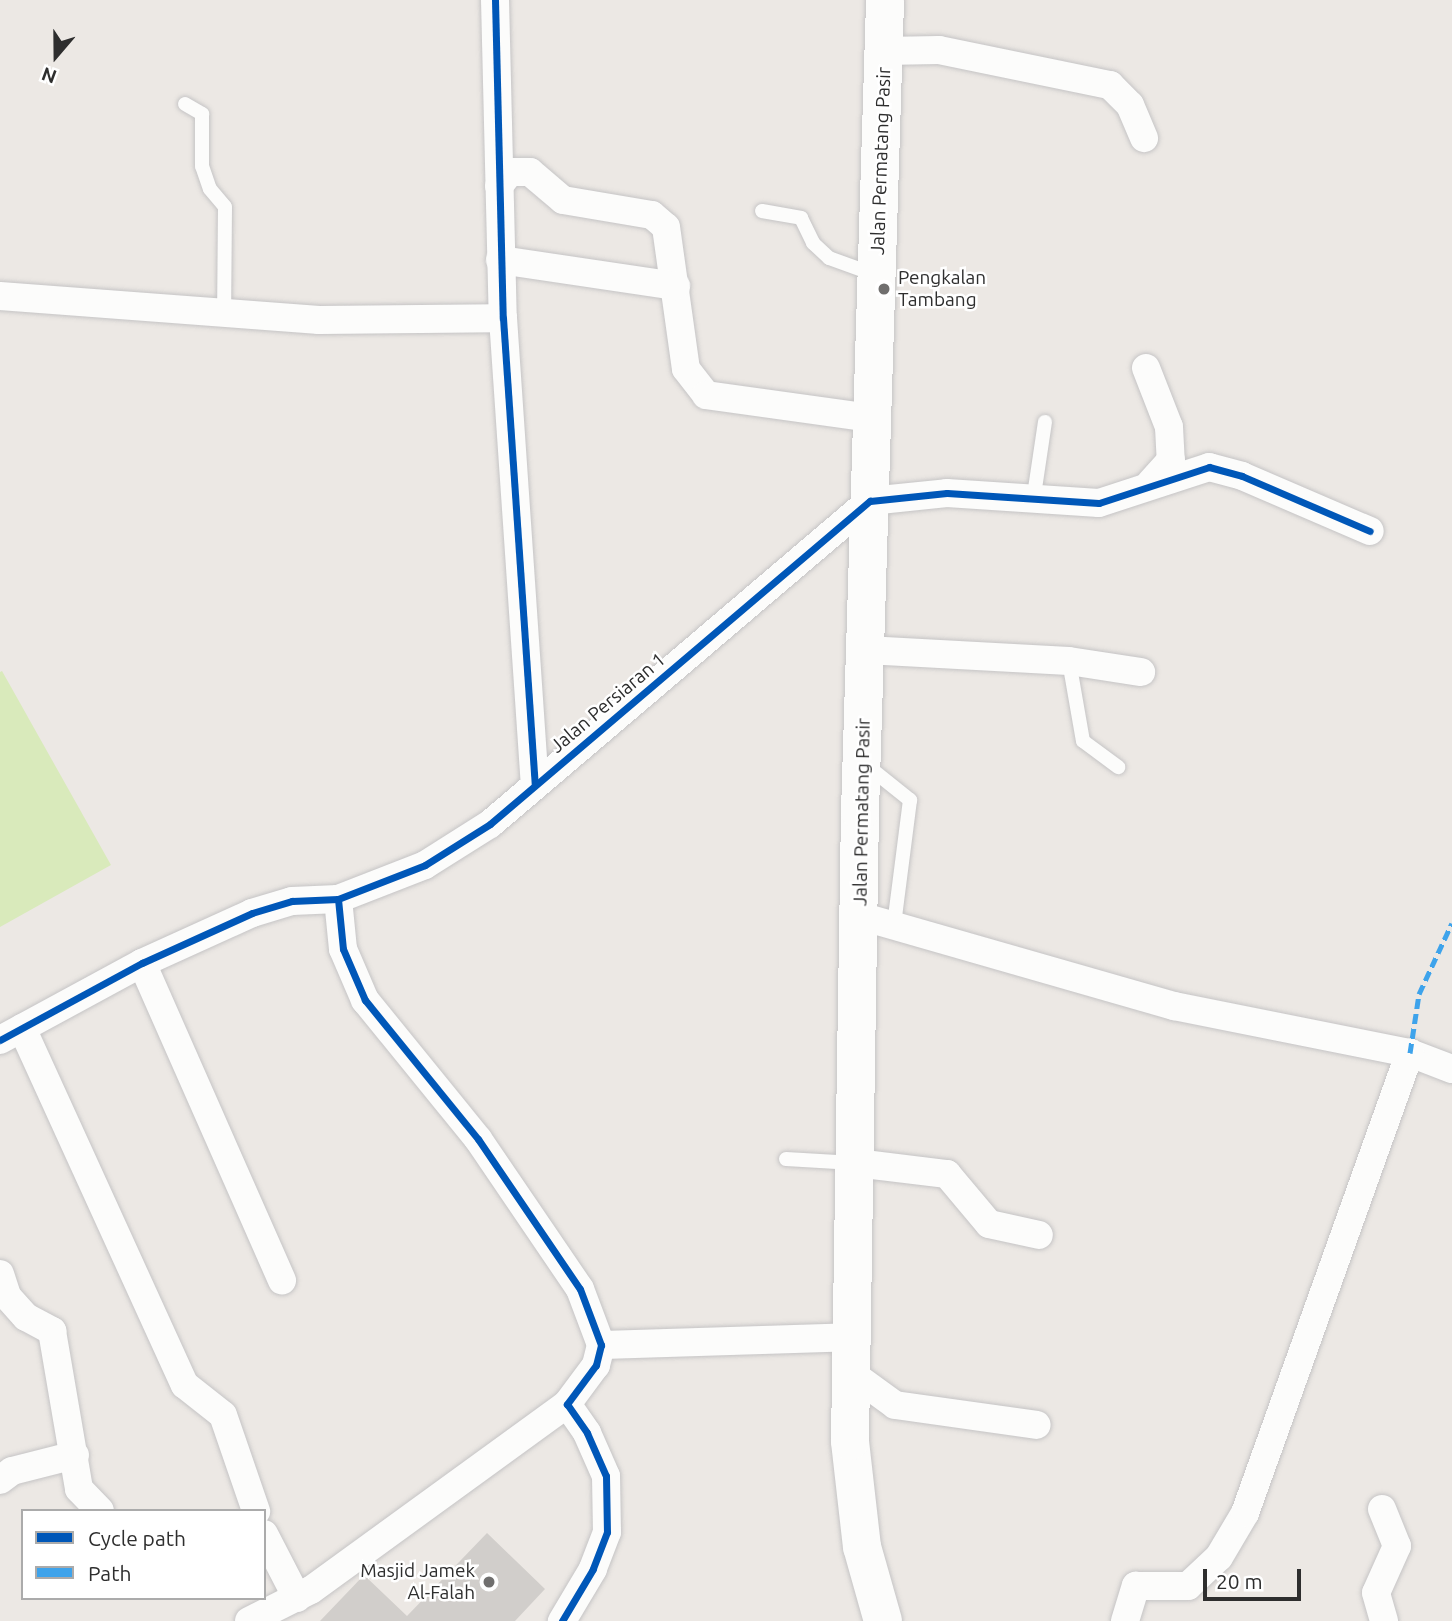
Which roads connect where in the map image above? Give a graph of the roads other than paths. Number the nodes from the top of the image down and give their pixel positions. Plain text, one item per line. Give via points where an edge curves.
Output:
1 (495, 0) edge
2 (885, 0) edge
3 (884, 51) junction
4 (185, 104) dead end
5 (1144, 138) dead end
6 (499, 186) junction
7 (762, 211) dead end
8 (500, 260) junction
9 (877, 276) junction
10 (676, 286) junction
11 (0, 296) edge
12 (224, 313) junction
13 (503, 318) junction
14 (1146, 368) dead end
15 (872, 418) junction
16 (1045, 422) dead end
17 (1150, 483) junction
18 (870, 501) junction
19 (1033, 502) junction
20 (1370, 531) dead end
21 (866, 650) junction
22 (1069, 661) junction
23 (1141, 672) dead end
24 (861, 761) junction
25 (1118, 767) dead end
26 (535, 783) junction
27 (338, 898) junction
28 (877, 921) junction
29 (142, 963) junction
30 (11, 1034) edge
31 (1410, 1053) junction
32 (1452, 1069) edge
33 (786, 1159) dead end
34 (856, 1163) junction
35 (1039, 1235) dead end
36 (0, 1274) edge
37 (282, 1280) dead end
38 (601, 1345) junction
39 (852, 1355) junction
40 (567, 1405) junction
41 (1037, 1425) dead end
42 (75, 1455) junction
43 (0, 1480) edge
44 (98, 1509) edge
45 (255, 1509) edge
46 (1382, 1509) dead end
47 (266, 1538) edge
48 (297, 1598) junction
49 (249, 1621) edge
50 (562, 1621) edge
51 (883, 1621) edge
52 (1125, 1621) edge
53 (1384, 1621) edge

1 - 6 street
2 - 3 main road, Jalan Permatang Pasir
3 - 5 street via 939,50 1110,85 1130,105
3 - 9 main road, Jalan Permatang Pasir
4 - 12 lane via 202,114 202,166 210,189 225,207
6 - 8 street
6 - 10 street via 510,172 530,172 563,200 652,215 666,227
7 - 9 lane via 801,218 813,243 829,258
8 - 10 street
8 - 13 street
9 - 15 main road, Jalan Permatang Pasir
10 - 15 street via 686,369 706,395
11 - 12 street
12 - 13 street via 319,320
13 - 26 street
14 - 17 street via 1169,427 1171,460
15 - 18 main road, Jalan Permatang Pasir
16 - 19 lane
17 - 19 street via 1099,503
17 - 20 street via 1209,467 1242,476
18 - 19 street via 947,493
18 - 21 main road, Jalan Permatang Pasir
18 - 26 street, Jalan Persiaran 1
21 - 22 street
21 - 24 main road, Jalan Permatang Pasir
22 - 23 street
22 - 25 lane via 1083,741
24 - 28 main road, Jalan Permatang Pasir
24 - 28 lane via 910,800
26 - 27 street, Jalan Persiaran 1 via 490,824 425,865
27 - 29 street, Jalan Persiaran 1 via 292,901 252,913
27 - 38 street via 343,949 365,1000 478,1139 580,1289
28 - 31 street via 1174,1006
28 - 34 main road, Jalan Permatang Pasir
29 - 30 street, Jalan Persiaran 1
29 - 37 street
30 - 45 street via 185,1385 223,1415
31 - 32 street
31 - 52 street via 1245,1513 1219,1557 1188,1586 1136,1586
33 - 34 lane
34 - 35 street via 947,1174 989,1224
34 - 39 main road, Jalan Permatang Pasir
36 - 42 street via 8,1296 26,1317 52,1331
38 - 39 street
38 - 40 street via 596,1365
39 - 41 street via 895,1405
39 - 51 main road, Jalan Permatang Pasir via 850,1441 862,1547
40 - 48 street
40 - 50 street via 587,1433 606,1476 607,1532 593,1569
42 - 43 street via 12,1471
42 - 44 street via 79,1489
46 - 53 street via 1397,1546 1376,1593
47 - 48 street
48 - 49 street

